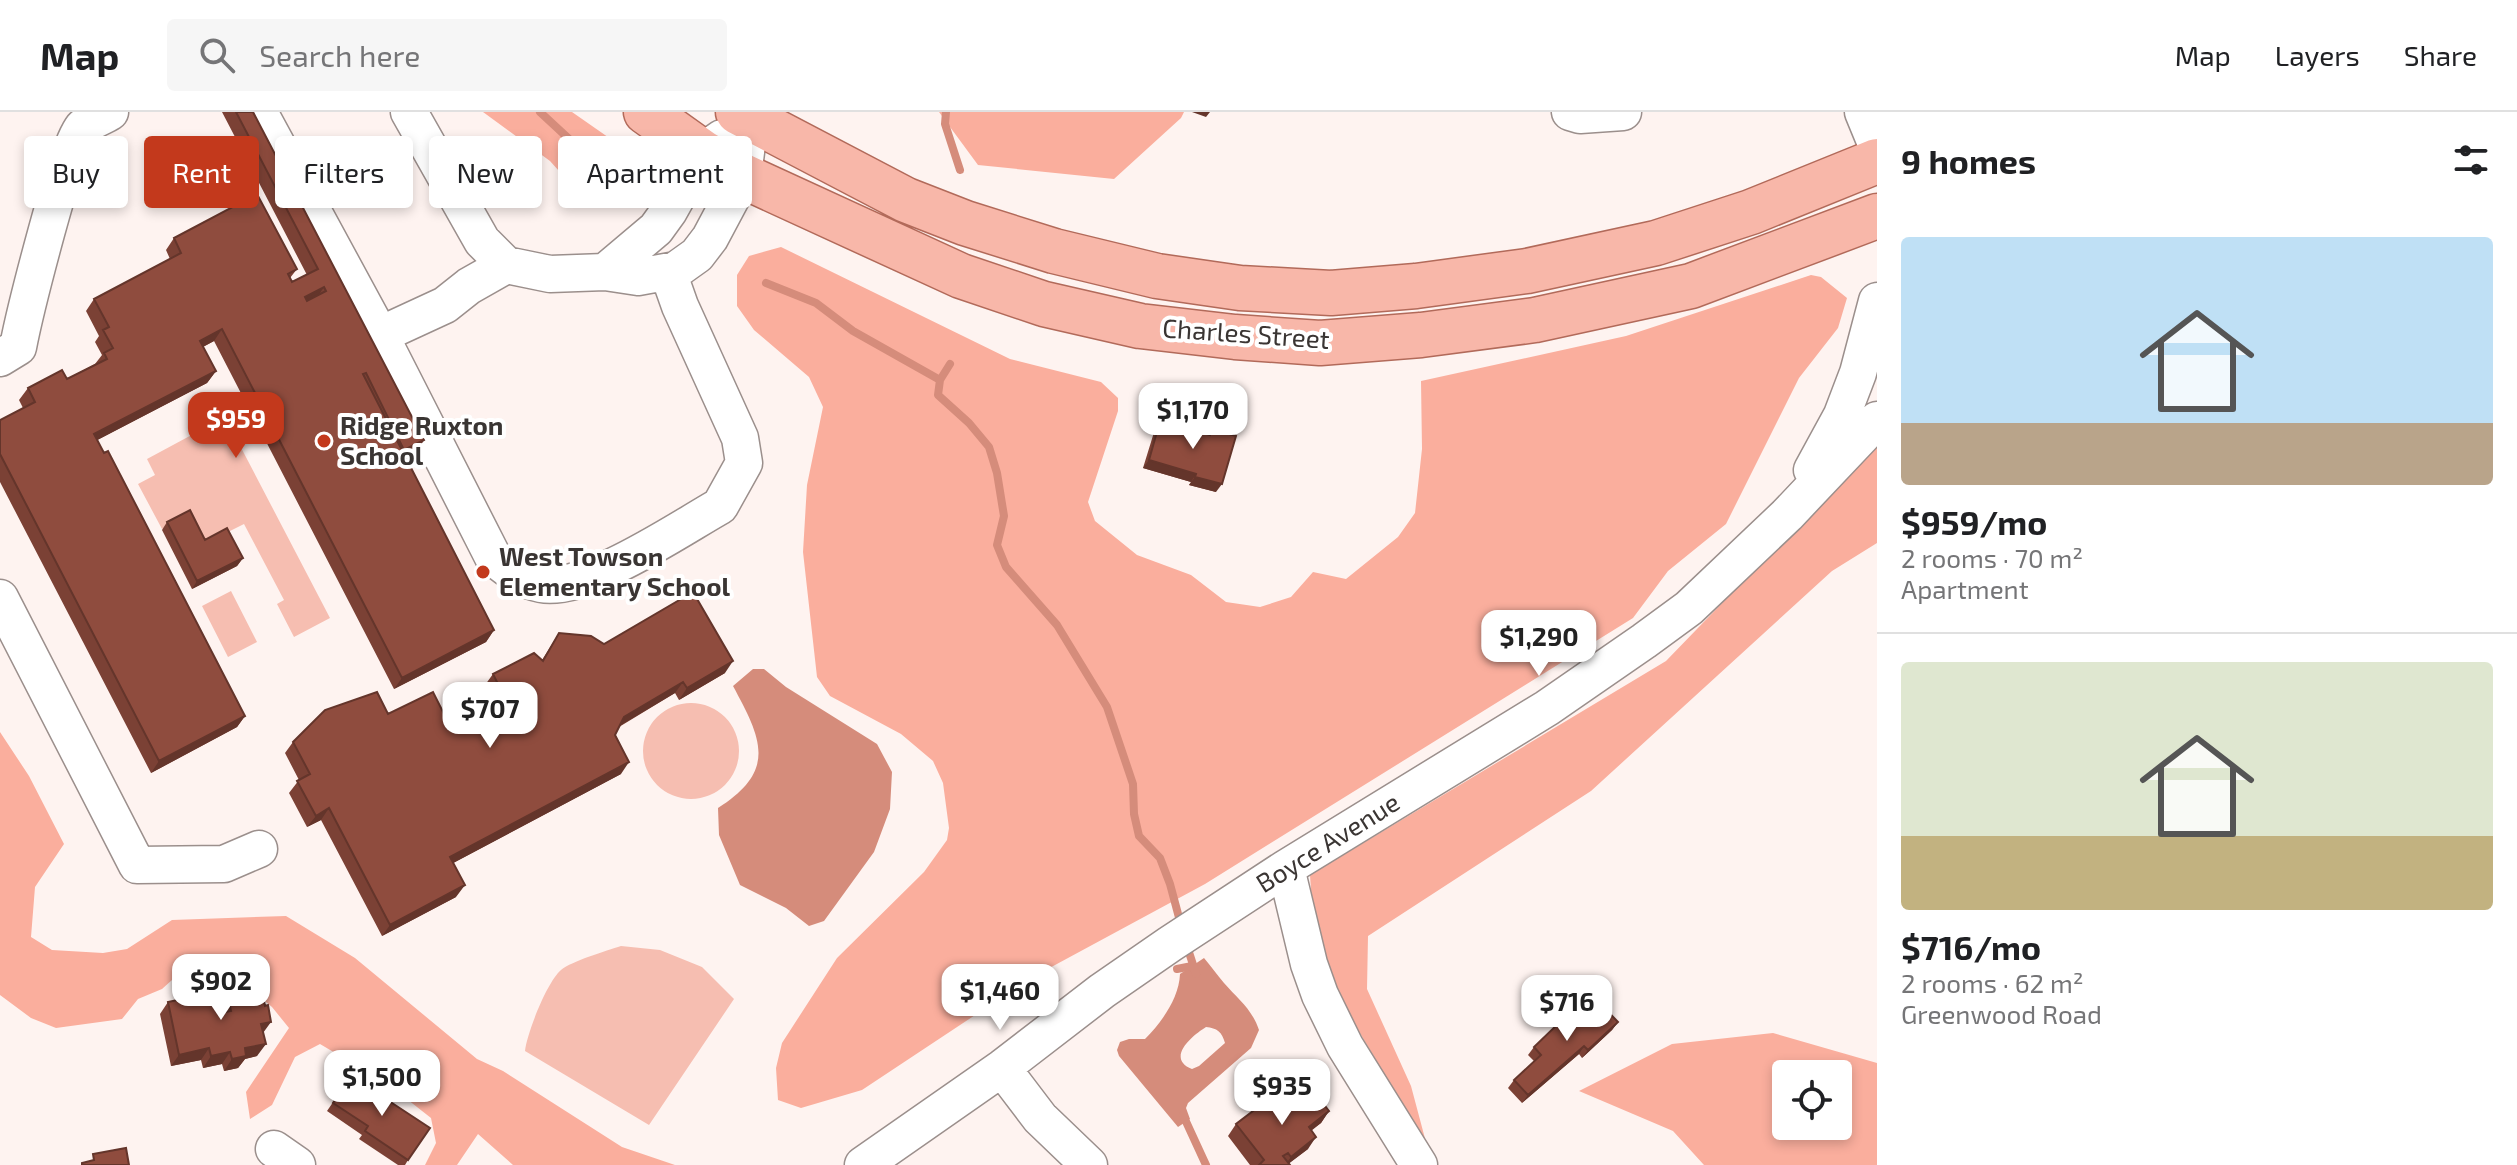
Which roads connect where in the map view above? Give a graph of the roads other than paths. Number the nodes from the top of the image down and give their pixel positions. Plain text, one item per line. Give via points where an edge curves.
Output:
1 (110, 112) edge
2 (259, 112) edge
3 (409, 112) edge
4 (646, 112) edge
5 (1570, 112) edge
6 (1623, 112) edge
7 (1863, 112) edge
8 (746, 114) edge
9 (680, 136) edge
10 (721, 136) edge
11 (745, 136) edge
12 (1877, 146) edge
13 (1877, 161) edge
14 (752, 180) edge
15 (671, 208) edge
16 (727, 208) edge
17 (1877, 216) edge
18 (506, 265) junction
19 (605, 272) junction
20 (668, 272) junction
21 (1877, 301) edge
22 (380, 335) junction
23 (0, 358) edge
24 (1877, 420) edge
25 (1787, 515) junction
26 (0, 598) edge
27 (259, 849) dead end
28 (1286, 868) junction
29 (1002, 1068) junction
30 (863, 1165) edge
31 (1089, 1165) edge
32 (1419, 1165) edge

1 - 23 street via 81,128 67,162 18,347
2 - 22 street
3 - 18 street via 482,241
4 - 9 main road, Charles Street
5 - 6 street
7 - 12 street
8 - 10 street
8 - 11 street
8 - 13 main road, Charles Street via 906,200 1054,251 1157,276 1331,293 1527,271 1656,243
14 - 17 main road, Charles Street via 961,276 1044,304 1140,326 1320,343 1535,320 1691,286
15 - 19 street via 656,229
16 - 20 street via 697,255
18 - 19 street via 550,274
18 - 22 street via 445,305
19 - 20 street via 638,277
20 - 22 street via 740,438 744,463 720,506 597,575 570,584 544,585 516,576 493,557
21 - 25 street, Boyce Avenue via 1842,415
24 - 25 street, Boyce Avenue
25 - 28 street, Boyce Avenue via 1689,608 1644,641 1547,708
26 - 27 street via 137,865 224,864
28 - 29 street, Boyce Avenue via 1102,991
28 - 32 street via 1320,995 1345,1046
29 - 30 street, Boyce Avenue
29 - 31 street via 1040,1118

